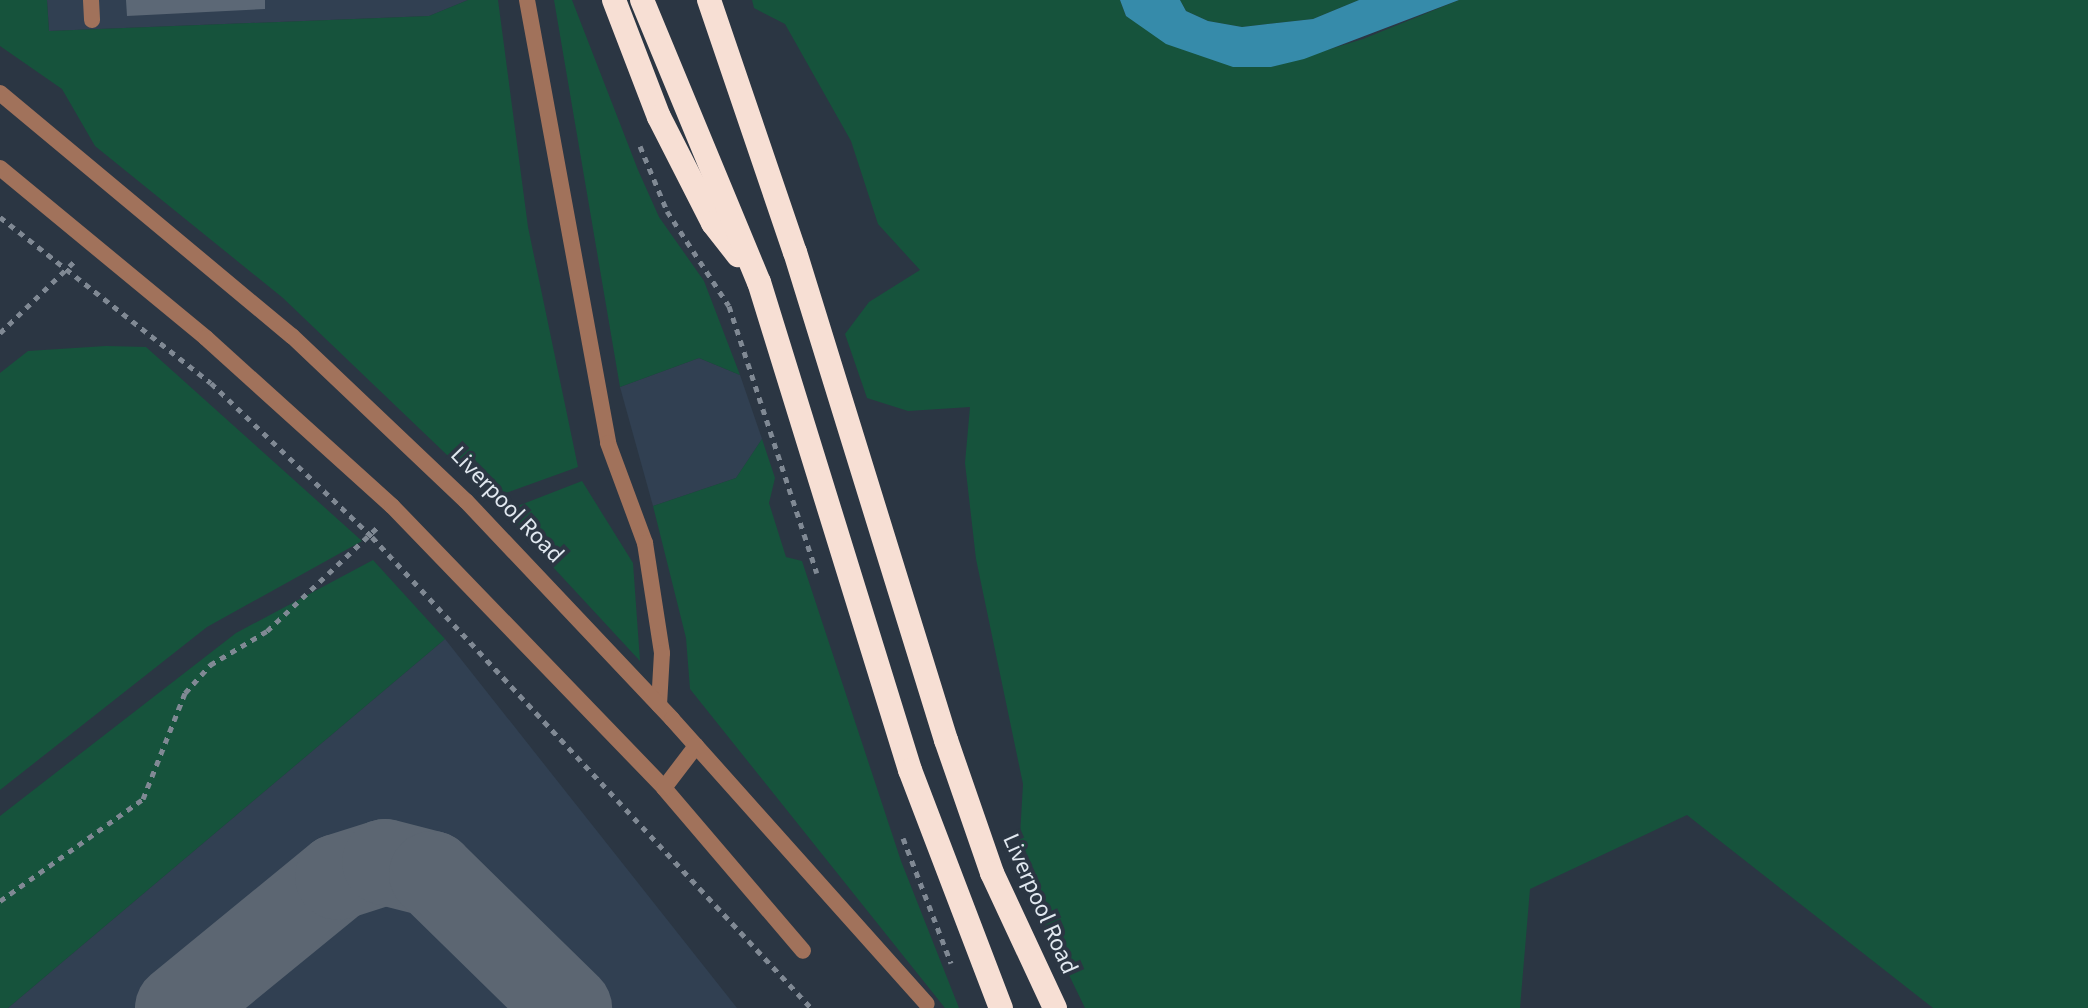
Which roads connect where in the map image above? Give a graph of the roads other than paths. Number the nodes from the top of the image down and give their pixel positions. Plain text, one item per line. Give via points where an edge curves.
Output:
1 (91, 0) edge
2 (527, 0) edge
3 (614, 0) edge
4 (709, 0) edge
5 (643, 1) edge
6 (92, 20) dead end
7 (0, 93) edge
8 (0, 168) edge
9 (759, 282) junction
10 (659, 705) junction
11 (696, 746) junction
12 (664, 788) junction
13 (803, 951) dead end
14 (927, 1004) dead end
15 (1001, 1008) edge
16 (1055, 1008) edge

1 - 6 lane
2 - 10 lane via 608,443 645,543 662,653
3 - 9 highway via 659,117 713,223
4 - 16 highway, Liverpool Road via 795,252 946,740 992,873
5 - 9 highway
7 - 10 lane, Liverpool Road via 368,405
8 - 12 lane via 206,338 392,506
9 - 15 highway via 910,770
10 - 11 lane, Liverpool Road
11 - 12 lane
11 - 14 lane, Liverpool Road
12 - 13 lane

